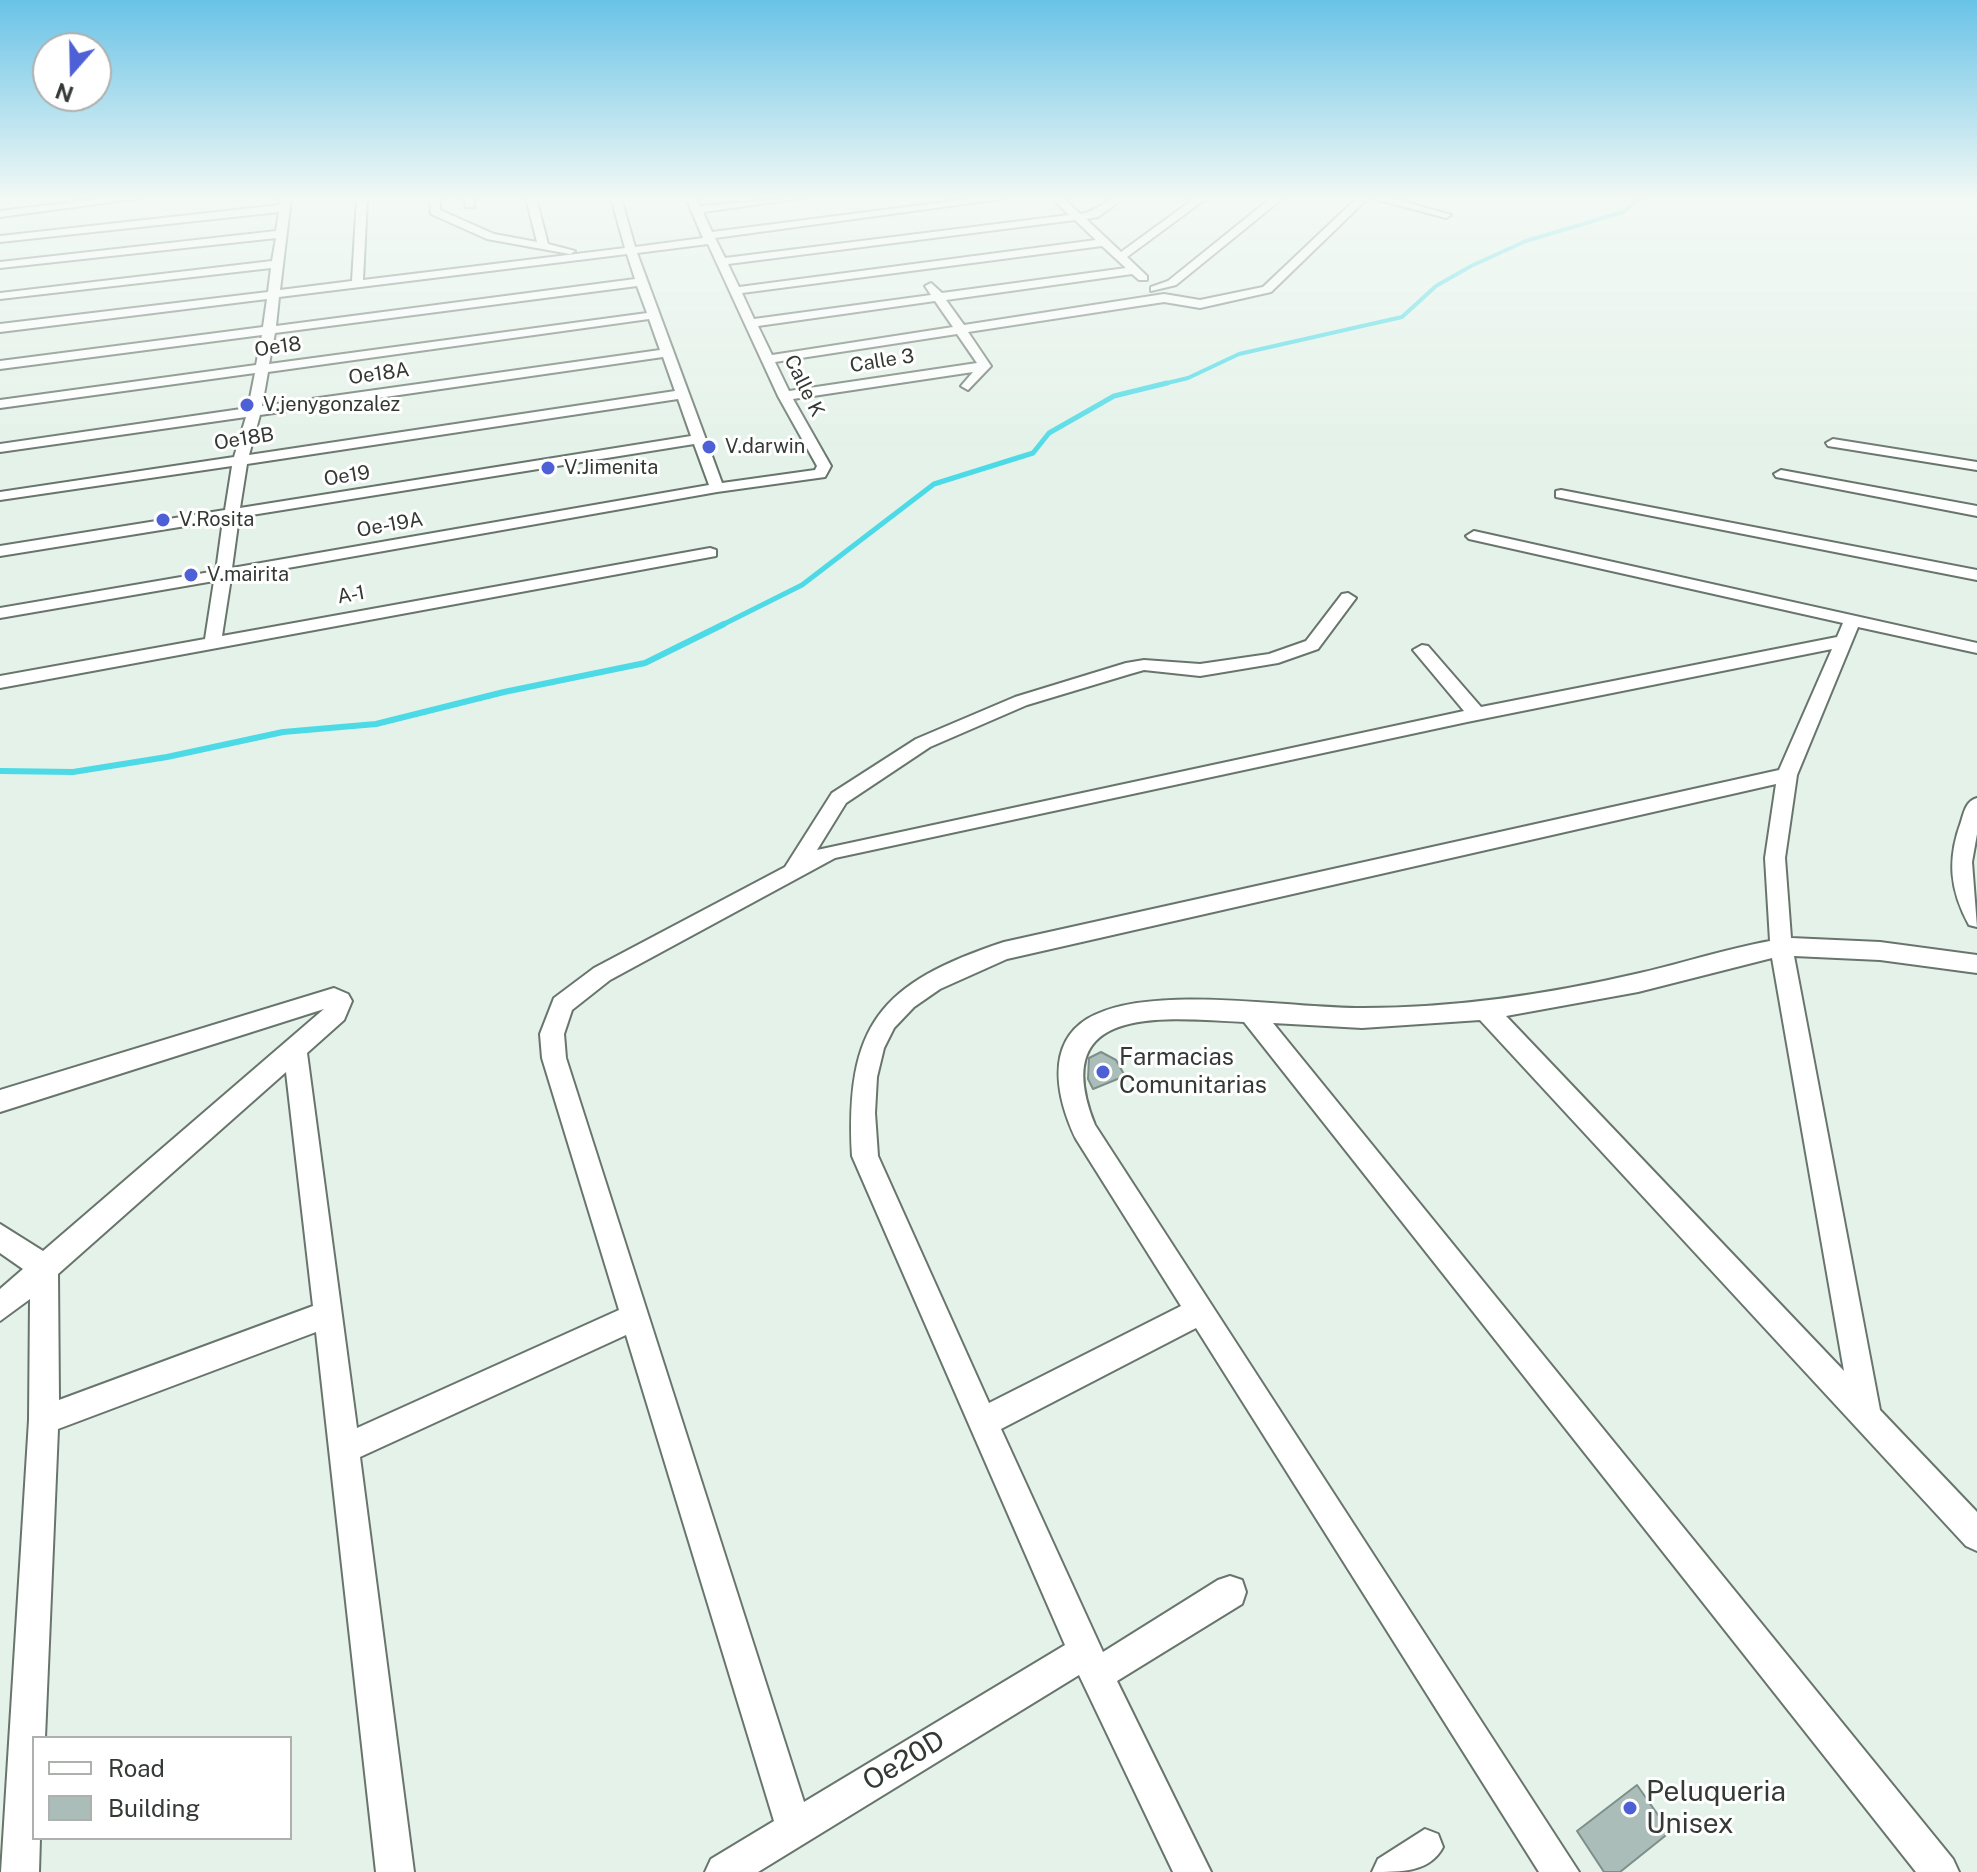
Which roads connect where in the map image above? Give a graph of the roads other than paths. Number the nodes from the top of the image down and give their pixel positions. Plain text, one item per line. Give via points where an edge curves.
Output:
1 (92, 285) edge
2 (274, 285) edge
3 (354, 285) edge
4 (615, 285) edge
5 (643, 285) edge
6 (731, 285) edge
7 (760, 285) edge
8 (930, 285) edge
9 (1019, 285) edge
10 (1150, 285) edge
11 (1169, 285) edge
12 (1272, 285) edge
13 (734, 291) junction
14 (1159, 294) junction
15 (273, 295) junction
16 (0, 296) edge
17 (938, 296) junction
18 (656, 315) junction
19 (750, 323) junction
20 (0, 328) edge
21 (269, 330) junction
22 (964, 330) junction
23 (669, 352) junction
24 (769, 359) junction
25 (0, 365) edge
26 (985, 366) junction
27 (262, 369) junction
28 (968, 386) dead end
29 (684, 394) junction
30 (785, 396) junction
31 (0, 404) edge
32 (254, 412) junction
33 (700, 439) junction
34 (1833, 443) dead end
35 (0, 448) edge
36 (240, 460) junction
37 (1977, 466) edge
38 (1781, 474) dead end
39 (786, 479) joint
40 (717, 488) junction
41 (1561, 494) dead end
42 (0, 496) edge
43 (1977, 511) edge
44 (234, 514) junction
45 (1474, 536) dead end
46 (0, 551) edge
47 (710, 553) dead end
48 (1977, 575) edge
49 (220, 576) junction
50 (1348, 598) dead end
51 (0, 613) edge
52 (1849, 630) junction
53 (213, 642) junction
54 (1977, 648) edge
55 (1422, 650) dead end
56 (0, 682) edge
57 (1477, 714) junction
58 (1787, 775) junction
59 (1977, 805) edge
60 (792, 872) junction
61 (1977, 919) edge
62 (1781, 947) junction
63 (1977, 964) edge
64 (1486, 1010) junction
65 (1252, 1014) junction
66 (295, 1050) junction
67 (0, 1101) edge
68 (0, 1237) edge
69 (44, 1268) junction
70 (0, 1307) edge
71 (1200, 1311) junction
72 (328, 1314) junction
73 (635, 1317) junction
74 (44, 1420) junction
75 (1867, 1420) junction
76 (983, 1422) junction
77 (344, 1449) junction
78 (1977, 1535) edge
79 (1230, 1592) dead end
80 (1091, 1663) junction
81 (794, 1827) junction
82 (1425, 1847) dead end
83 (20, 1872) edge
84 (395, 1872) edge
85 (724, 1872) edge
86 (1192, 1872) edge
87 (1391, 1872) edge
88 (1560, 1872) edge
89 (1940, 1872) edge

1 - 16 street
2 - 15 street
3 - 15 street
4 - 21 street
5 - 18 street
6 - 13 street, Calle K
7 - 13 street
8 - 17 street
9 - 17 street
10 - 14 street
11 - 14 street
12 - 14 street via 1200,304
13 - 19 street, Calle K
14 - 22 street
15 - 20 street
15 - 21 street
17 - 19 street
17 - 22 street
18 - 23 street
18 - 27 street, Oe18
19 - 24 street, Calle K
21 - 25 street
21 - 27 street
22 - 24 street
22 - 26 street
23 - 29 street
23 - 32 street, Oe18A
24 - 30 street, Calle K
26 - 28 street
26 - 30 street, Calle 3
27 - 31 street, Oe18
27 - 32 street
29 - 33 street
29 - 36 street, Oe18B
30 - 39 street, Calle K via 824,466 815,477
32 - 35 street, Oe18A
32 - 36 street
33 - 40 street
33 - 44 street, Oe19
34 - 37 street
36 - 42 street, Oe18B
36 - 44 street
38 - 43 street
39 - 40 street, Oe-19A
40 - 49 street, Oe-19A
41 - 48 street
44 - 46 street, Oe19
44 - 49 street
45 - 52 street
47 - 53 street, A-1
49 - 51 street, Oe-19A
49 - 53 street
50 - 60 street via 1312,645 1272,659 1200,670 1144,665 1126,669 1021,701 923,743 839,798
52 - 54 street
52 - 57 street
52 - 58 street
53 - 56 street, A-1
55 - 57 street
57 - 60 street via 830,852
58 - 62 street via 1775,858
58 - 76 street via 1004,951 917,989 871,1042 859,1104 865,1156
59 - 61 street via 1961,848 1960,877
60 - 73 street via 602,974 562,1005 552,1034 554,1058
62 - 63 street via 1879,948
62 - 64 street via 1638,983
62 - 75 street
64 - 65 street via 1364,1018
64 - 75 street
65 - 71 street via 1142,1012 1113,1018 1083,1036 1071,1053 1068,1070 1085,1131
65 - 89 street
66 - 67 street via 336,1013 340,1001 334,997
66 - 69 street
66 - 72 street
68 - 69 street
69 - 70 street
69 - 74 street
71 - 76 street
71 - 88 street
72 - 74 street
72 - 77 street
73 - 77 street
73 - 81 street
74 - 83 street
75 - 78 street
76 - 80 street
77 - 84 street
79 - 80 street, Oe20D
80 - 81 street, Oe20D
80 - 86 street
81 - 85 street, Oe20D
82 - 87 street

